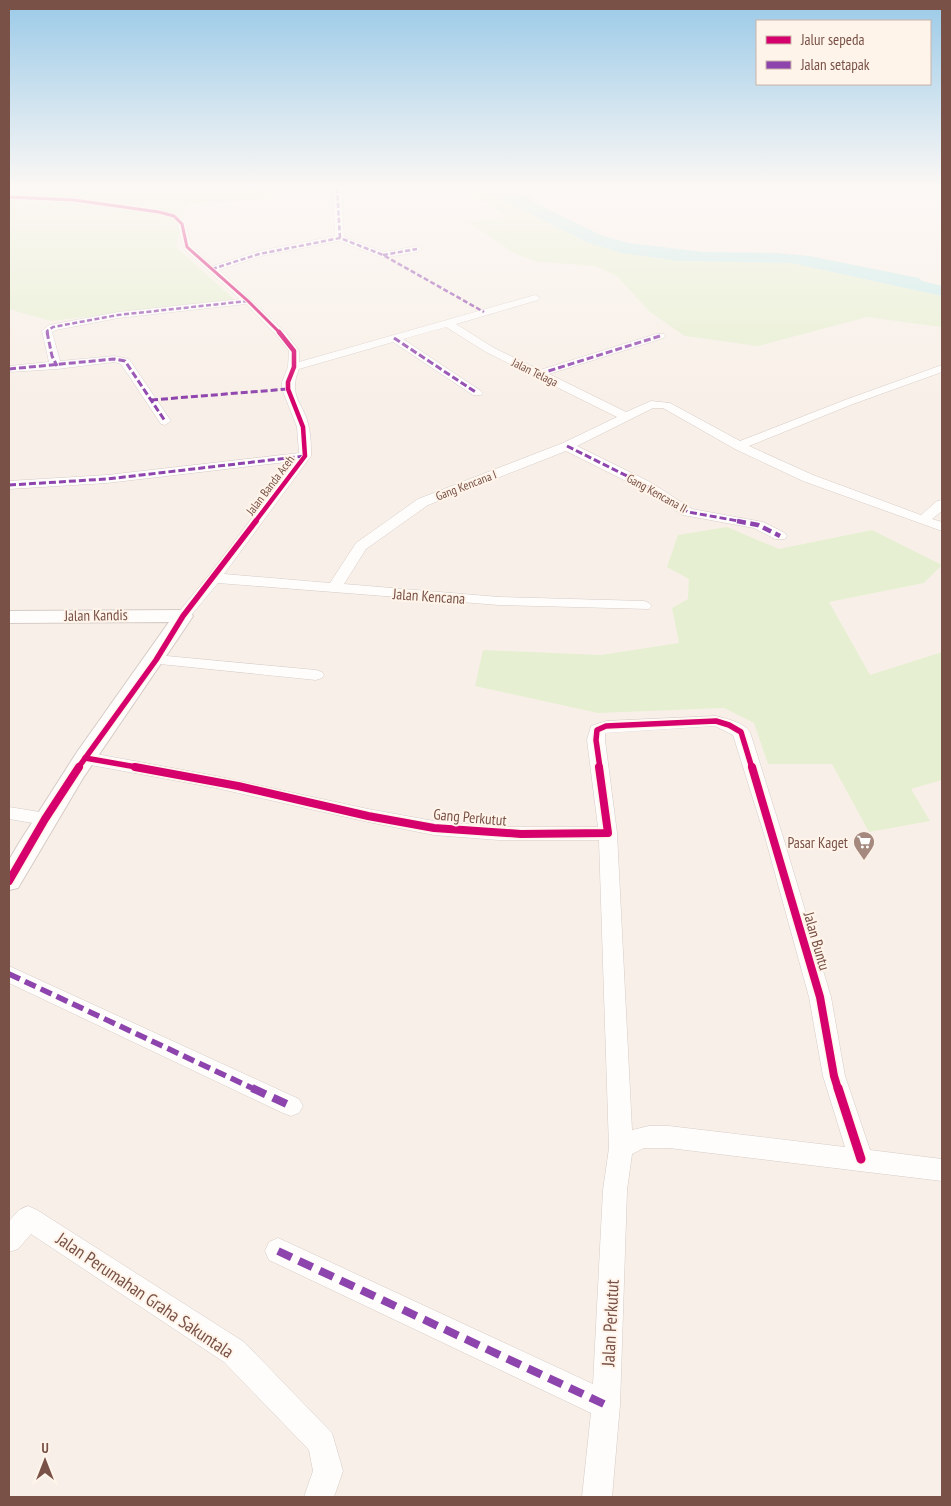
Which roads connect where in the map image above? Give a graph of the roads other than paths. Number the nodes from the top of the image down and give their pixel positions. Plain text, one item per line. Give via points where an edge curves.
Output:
1 (200, 258) edge
2 (246, 258) edge
3 (212, 269) junction
4 (535, 298) dead end
5 (248, 300) junction
6 (447, 323) junction
7 (660, 336) dead end
8 (394, 338) junction
9 (57, 366) junction
10 (294, 366) junction
11 (942, 368) edge
12 (9, 370) edge
13 (539, 374) junction
14 (477, 393) dead end
15 (625, 416) junction
16 (165, 421) dead end
17 (567, 446) junction
18 (739, 446) junction
19 (305, 456) junction
20 (9, 485) edge
21 (942, 504) edge
22 (924, 519) junction
23 (942, 527) edge
24 (780, 536) dead end
25 (214, 578) junction
26 (333, 589) junction
27 (644, 606) dead end
28 (183, 616) junction
29 (9, 617) edge
30 (156, 660) junction
31 (316, 675) dead end
32 (85, 758) junction
33 (9, 813) edge
34 (45, 819) junction
35 (608, 833) junction
36 (9, 881) edge
37 (9, 974) edge
38 (291, 1106) dead end
39 (621, 1148) junction
40 (861, 1159) junction
41 (942, 1170) edge
42 (9, 1240) edge
43 (278, 1251) dead end
44 (606, 1405) junction
45 (319, 1497) edge
46 (598, 1497) edge

1 - 3 street, Jalan Banda Aceh
2 - 3 street
3 - 5 street, Jalan Banda Aceh
4 - 6 street
5 - 9 street via 118,315 53,327 47,331
5 - 10 street, Jalan Banda Aceh via 294,351
6 - 8 street
6 - 13 street, Jalan Telaga via 490,350
7 - 13 street
8 - 10 street
8 - 14 street
9 - 12 street
9 - 16 street via 114,359 125,361
10 - 19 street, Jalan Banda Aceh via 288,389 303,427
11 - 18 street
13 - 15 street, Jalan Telaga
15 - 17 street, Gang Kencana I
15 - 18 street, Gang Kencana I via 651,404 666,405
17 - 24 street, Gang Kencana II via 645,485 688,512 758,525
17 - 26 street, Gang Kencana I via 423,502 361,546
18 - 22 street, Gang Kencana I via 808,478
19 - 20 street via 107,479
19 - 25 street, Jalan Banda Aceh
21 - 22 street
22 - 23 street, Gang Kencana I
25 - 26 street, Jalan Kencana
25 - 28 street, Jalan Banda Aceh
26 - 27 street, Jalan Kencana via 499,601
28 - 29 street, Jalan Kandis
28 - 30 street, Jalan Banda Aceh
30 - 31 street
30 - 32 street, Jalan Banda Aceh
32 - 34 street, Jalan Banda Aceh
32 - 35 street, Gang Perkutut via 259,790 433,828 567,835
33 - 34 street
34 - 36 street, Jalan Banda Aceh
35 - 39 street, Jalan Perkutut
35 - 40 street, Jalan Buntu via 597,730 606,726 716,721 741,732 820,997 834,1076
37 - 38 street
39 - 40 street via 644,1136 669,1137
39 - 44 street, Jalan Perkutut via 615,1190
40 - 41 street
42 - 45 street, Jalan Perumahan Graha Sakuntala via 28,1218 234,1352 322,1443 328,1471
43 - 44 street
44 - 46 street, Jalan Perkutut

